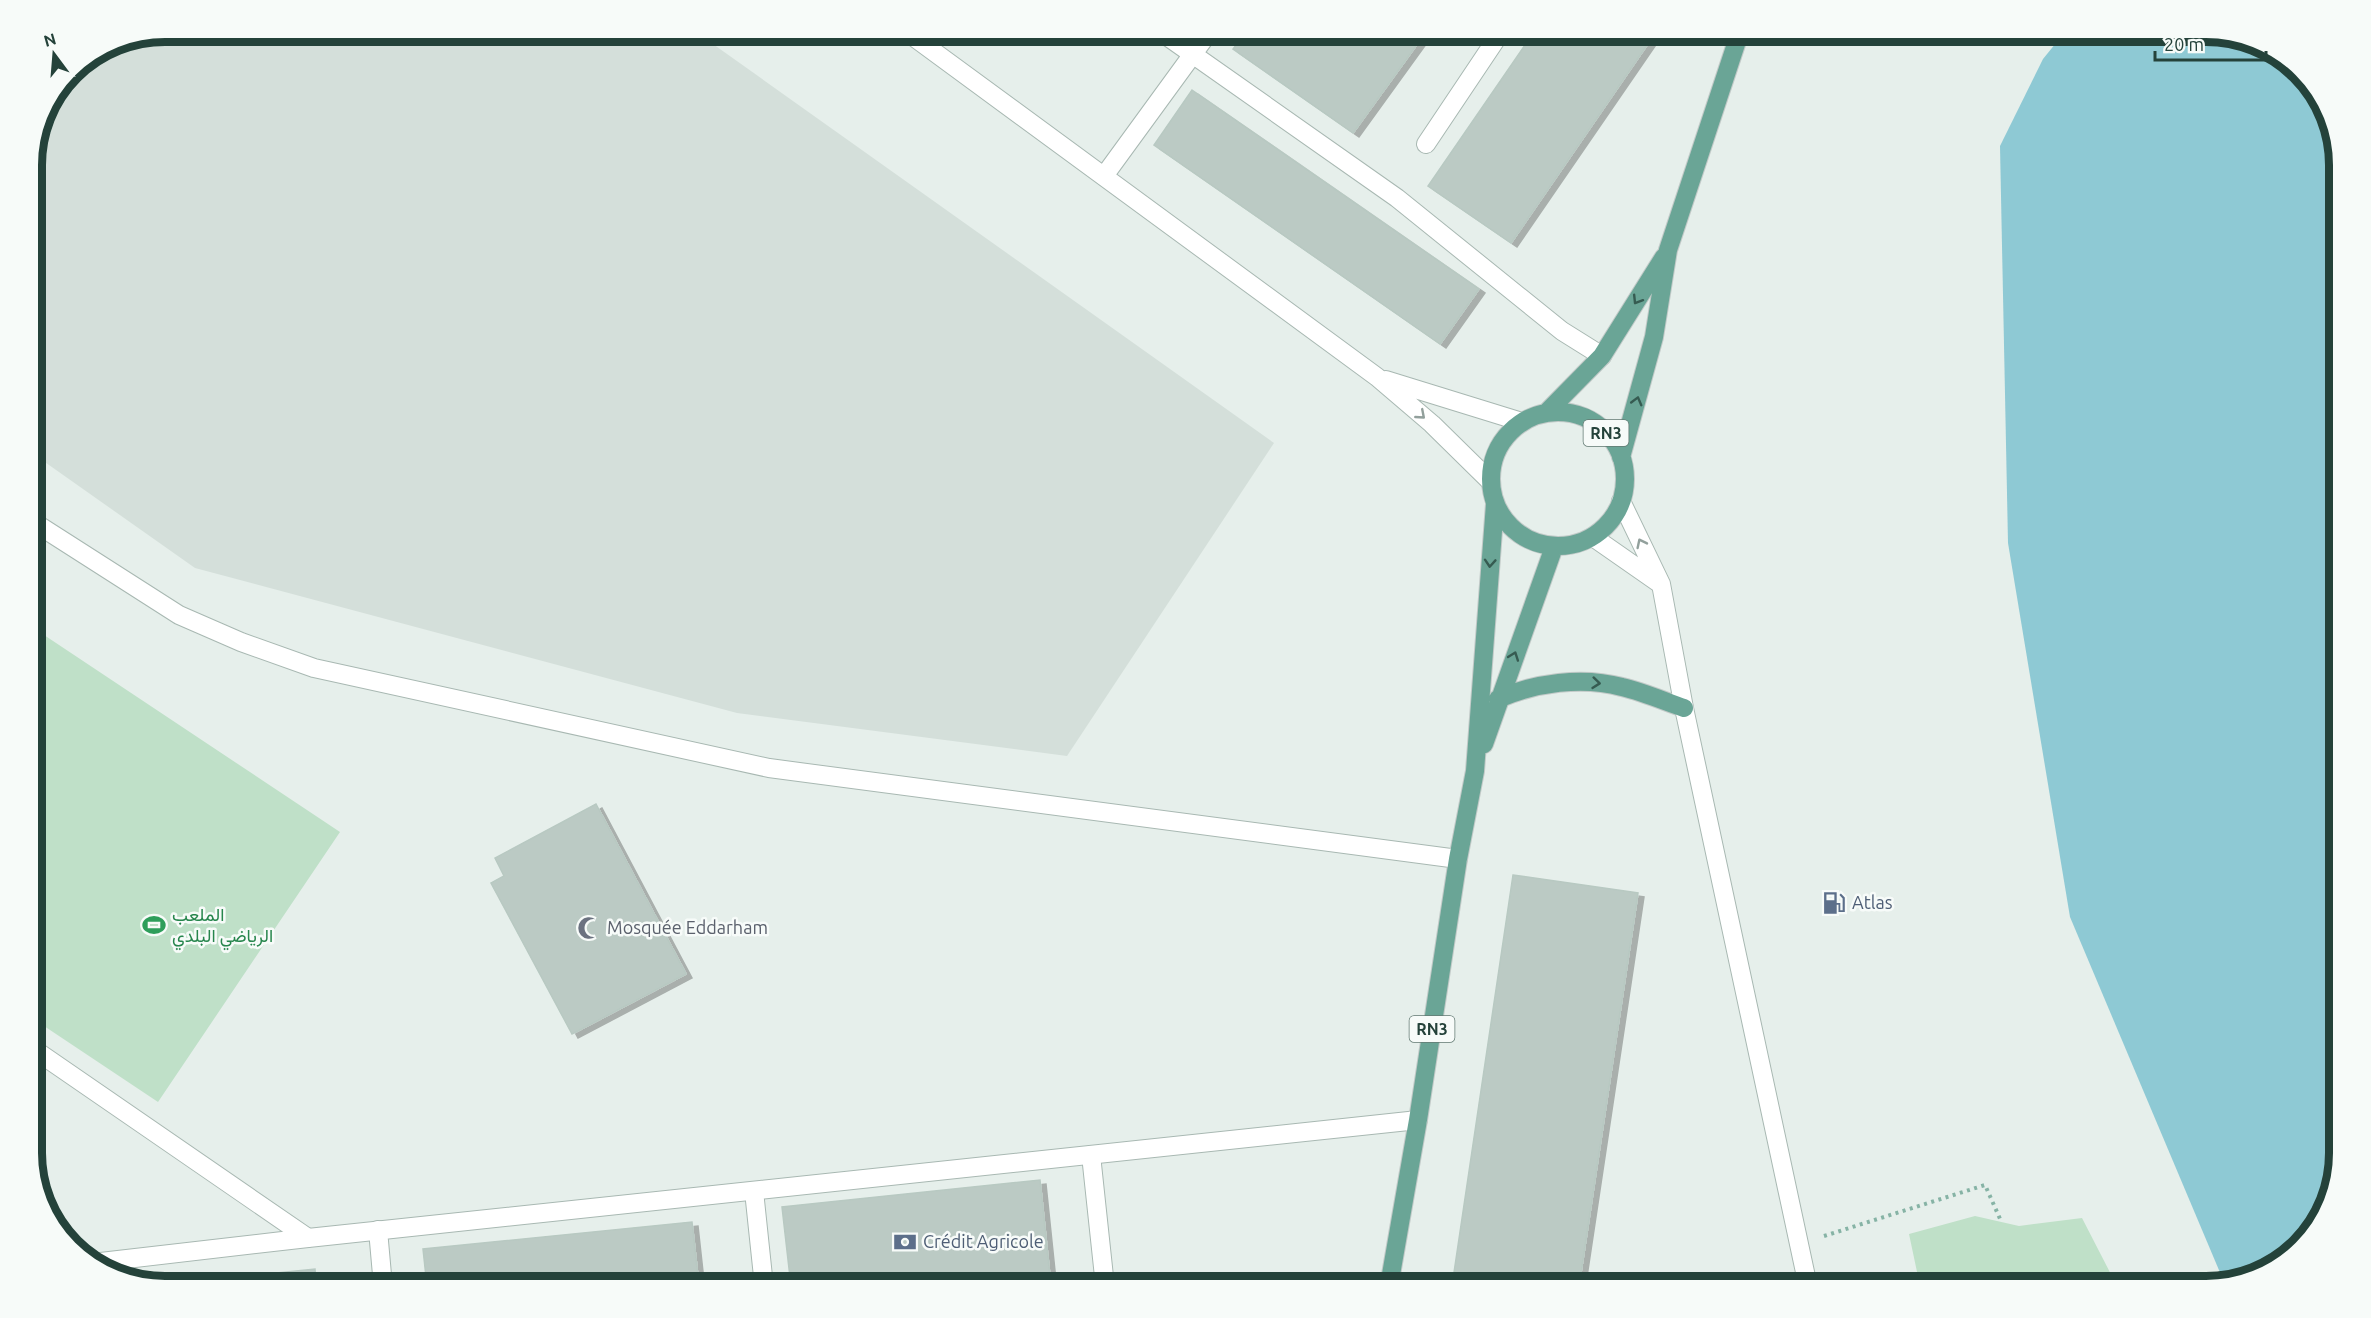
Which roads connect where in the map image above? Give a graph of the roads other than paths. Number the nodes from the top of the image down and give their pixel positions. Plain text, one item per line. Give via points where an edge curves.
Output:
1 (921, 42) edge
2 (1176, 42) edge
3 (1202, 42) edge
4 (1494, 42) edge
5 (1737, 42) edge
6 (1193, 54) junction
7 (1426, 144) dead end
8 (1104, 176) junction
9 (1668, 250) junction
10 (1602, 356) junction
11 (1377, 377) junction
12 (1547, 412) junction
13 (1522, 422) junction
14 (1621, 457) junction
15 (1490, 482) junction
16 (1621, 501) junction
17 (1494, 504) junction
18 (42, 535) edge
19 (1593, 537) junction
20 (1554, 547) junction
21 (1661, 584) junction
22 (1498, 699) junction
23 (1684, 708) junction
24 (1475, 771) junction
25 (1458, 859) junction
26 (42, 1055) edge
27 (1418, 1120) junction
28 (1091, 1155) junction
29 (754, 1191) junction
30 (378, 1230) junction
31 (308, 1238) junction
32 (108, 1261) edge
33 (382, 1276) edge
34 (763, 1276) edge
35 (1104, 1276) edge
36 (1391, 1276) edge
37 (1805, 1276) edge

1 - 8 street
2 - 6 street
3 - 6 street
4 - 7 street
5 - 9 main road, RN3
6 - 8 street
6 - 10 street via 1397,198 1562,331
8 - 11 street
9 -> 10 main road, RN3
14 -> 9 main road, RN3 via 1654,337
10 - 12 main road, RN3
11 - 13 street
11 -> 15 street via 1432,424
12 - 13 main road, RN3
12 - 14 main road, RN3 via 1567,412 1586,418 1603,429
13 - 15 main road, RN3 via 1504,437 1493,458
14 - 16 main road, RN3 via 1625,487
15 - 17 main road, RN3
16 - 19 main road, RN3 via 1610,522
21 -> 16 street
17 - 20 main road, RN3 via 1508,525 1529,540
17 -> 24 main road, RN3
18 - 25 street via 179,615 314,668 769,768
19 - 20 main road, RN3 via 1574,545
19 - 21 street
22 -> 20 main road, RN3
21 - 23 street
22 -> 23 main road via 1534,687 1585,682 1620,686
22 - 24 main road, RN3
23 - 37 street
24 - 25 main road, RN3
25 - 27 main road, RN3
26 - 31 street
27 - 28 street
27 - 36 main road, RN3
28 - 29 street
28 - 35 street
29 - 30 street
29 - 34 street
30 - 31 street
30 - 33 street
31 - 32 street

